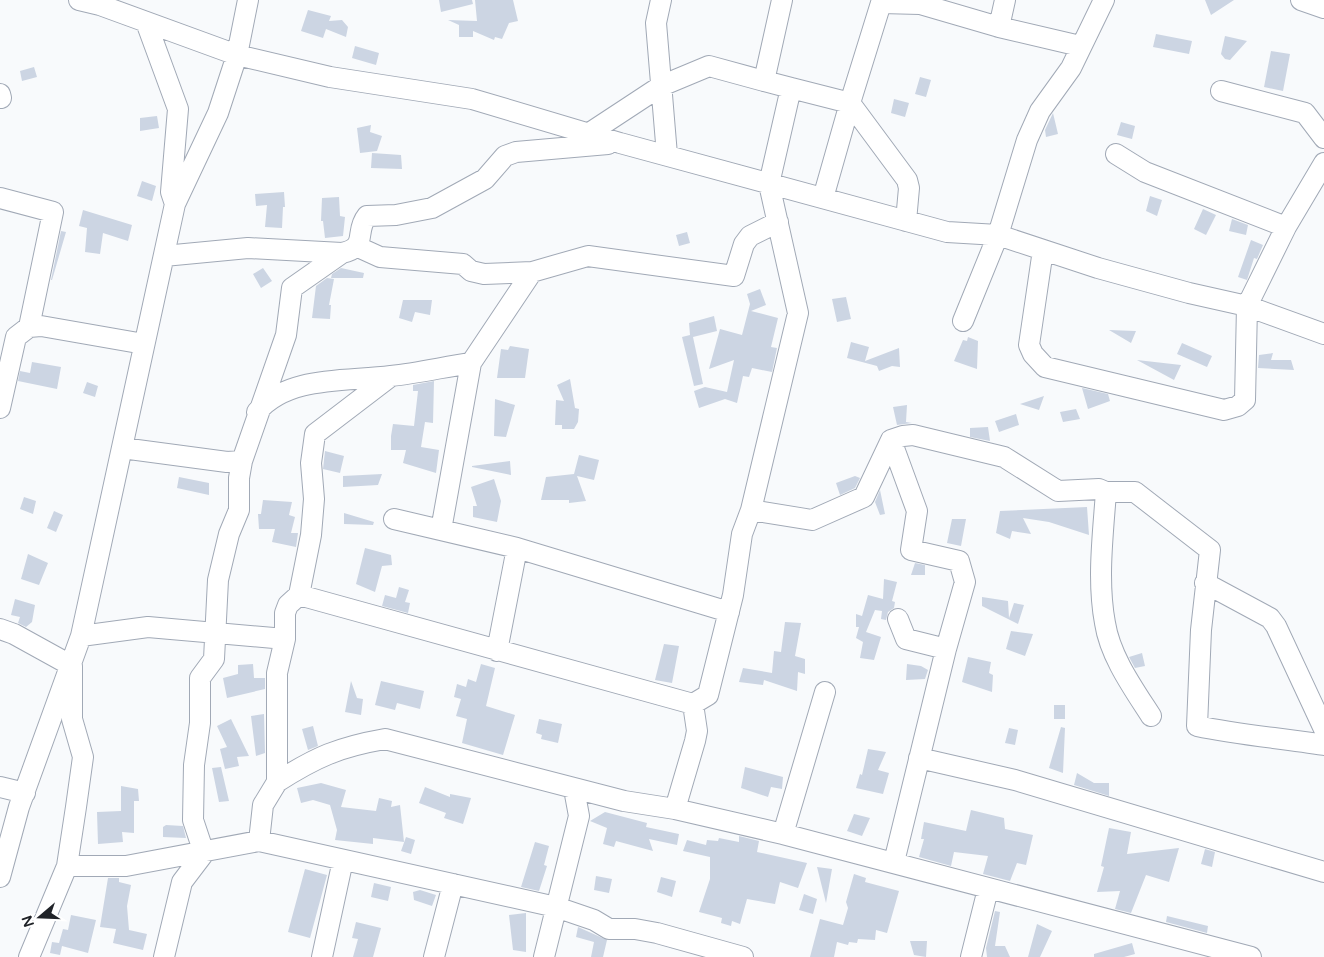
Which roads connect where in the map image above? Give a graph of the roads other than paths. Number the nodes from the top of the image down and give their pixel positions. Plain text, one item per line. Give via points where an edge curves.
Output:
1 (79, 0) edge
2 (248, 0) edge
3 (661, 0) edge
4 (782, 0) edge
5 (1005, 0) edge
6 (1104, 0) edge
7 (1301, 0) edge
8 (881, 2) edge
9 (1324, 8) edge
10 (146, 22) junction
11 (999, 27) junction
12 (1080, 46) junction
13 (237, 55) junction
14 (764, 81) junction
15 (661, 86) junction
16 (791, 88) junction
17 (1221, 91) dead end
18 (850, 103) junction
19 (588, 134) junction
20 (1324, 138) edge
21 (620, 143) junction
22 (1116, 154) dead end
23 (667, 155) junction
24 (1324, 162) edge
25 (769, 184) junction
26 (0, 198) edge
27 (823, 198) junction
28 (175, 204) junction
29 (906, 221) junction
30 (778, 222) junction
31 (1286, 227) junction
32 (998, 235) junction
33 (350, 250) junction
34 (1043, 250) junction
35 (164, 256) junction
36 (532, 272) junction
37 (1247, 306) junction
38 (963, 321) dead end
39 (29, 327) junction
40 (1324, 334) edge
41 (144, 344) junction
42 (471, 363) junction
43 (391, 376) junction
44 (0, 408) edge
45 (257, 412) junction
46 (891, 440) junction
47 (122, 448) junction
48 (242, 462) junction
49 (1106, 492) junction
50 (751, 510) junction
51 (394, 519) dead end
52 (441, 530) junction
53 (516, 548) junction
54 (1206, 583) junction
55 (299, 595) junction
56 (729, 612) junction
57 (898, 619) dead end
58 (0, 629) edge
59 (217, 634) junction
60 (81, 636) junction
61 (285, 639) junction
62 (946, 649) junction
63 (497, 651) junction
64 (72, 666) junction
65 (825, 692) dead end
66 (693, 704) junction
67 (1151, 716) dead end
68 (1324, 729) edge
69 (1324, 745) edge
70 (919, 758) junction
71 (277, 782) junction
72 (0, 787) edge
73 (574, 789) junction
74 (25, 793) junction
75 (675, 809) junction
76 (783, 834) junction
77 (259, 840) junction
78 (204, 852) junction
79 (344, 860) junction
80 (894, 862) junction
81 (67, 866) junction
82 (1324, 872) edge
83 (0, 878) edge
84 (453, 884) junction
85 (988, 889) junction
86 (556, 907) junction
87 (28, 957) edge
88 (164, 957) edge
89 (322, 957) edge
90 (434, 957) edge
91 (544, 957) edge
92 (742, 957) edge
93 (971, 957) edge
94 (1251, 957) edge

1 - 10 street
2 - 13 street
3 - 15 street via 656,23
4 - 14 street
5 - 11 street
6 - 12 street
7 - 9 street
8 - 11 street via 920,4
8 - 18 street
10 - 13 street
10 - 28 street via 178,108 171,192
11 - 12 street
12 - 32 street via 1071,68 1040,111 1026,140
13 - 19 street via 330,76 472,99
13 - 28 street via 213,128
14 - 15 street via 709,66
14 - 16 street
15 - 19 street
15 - 23 street
16 - 18 street
16 - 25 street
17 - 20 street via 1306,113
18 - 27 street
18 - 29 street via 907,180
19 - 21 street
21 - 23 street
21 - 33 street via 516,152 505,156 485,179 432,208 396,215 366,216
22 - 31 street via 1146,172
23 - 25 street
24 - 31 street
25 - 27 street
25 - 30 street
26 - 39 street via 53,212
27 - 29 street
28 - 35 street
29 - 32 street via 947,232
30 - 36 street via 750,236 744,244 734,276 588,256
30 - 50 street via 798,313
31 - 37 street
32 - 34 street
32 - 38 street
33 - 35 street via 248,248
33 - 36 street via 380,257 463,264 471,271 484,274
33 - 45 street via 292,288 286,335
34 - 37 street via 1163,287
34 - 37 street via 1029,345 1045,367 1195,405 1224,410 1231,408 1245,400
35 - 41 street
36 - 42 street
37 - 40 street
39 - 41 street via 40,326
39 - 44 street via 16,337
41 - 47 street
42 - 43 street
42 - 52 street
43 - 45 street via 298,387 265,402
43 - 55 street via 315,434 311,463 314,500 311,535
45 - 48 street
46 - 49 street via 903,436 922,438 1004,457 1058,490 1099,489
46 - 50 street via 864,497 812,520
46 - 62 street via 917,511 911,550 958,561 965,582
47 - 48 street
47 - 60 street
48 - 59 street via 238,478 239,510 229,534 218,580
49 - 54 street via 1135,492 1210,550
49 - 67 street via 1105,624 1129,682
50 - 56 street via 742,534
51 - 52 street
52 - 53 street
53 - 56 street
53 - 63 street
54 - 68 street via 1270,618
54 - 69 street via 1197,726 1236,735 1270,736
55 - 61 street via 288,605 285,613
55 - 63 street
56 - 66 street via 708,694
57 - 62 street via 906,639
58 - 64 street
59 - 60 street via 148,627
59 - 61 street
59 - 78 street via 214,659 200,678 200,723 194,766 194,820
60 - 64 street
61 - 71 street via 277,673
62 - 70 street
63 - 66 street
64 - 74 street
64 - 81 street via 72,719 82,757
65 - 76 street
66 - 75 street via 695,740
70 - 80 street
70 - 82 street via 1015,780
71 - 73 street via 310,761 350,745 385,739
71 - 77 street via 263,805
72 - 74 street
73 - 75 street
73 - 86 street via 579,816
74 - 83 street
75 - 76 street
76 - 80 street
77 - 78 street
77 - 79 street
78 - 81 street via 126,866
78 - 88 street via 182,882
79 - 84 street
79 - 89 street
80 - 85 street
81 - 87 street
84 - 86 street
84 - 90 street
85 - 93 street
85 - 94 street
86 - 91 street
86 - 92 street via 594,920 609,929 657,933

